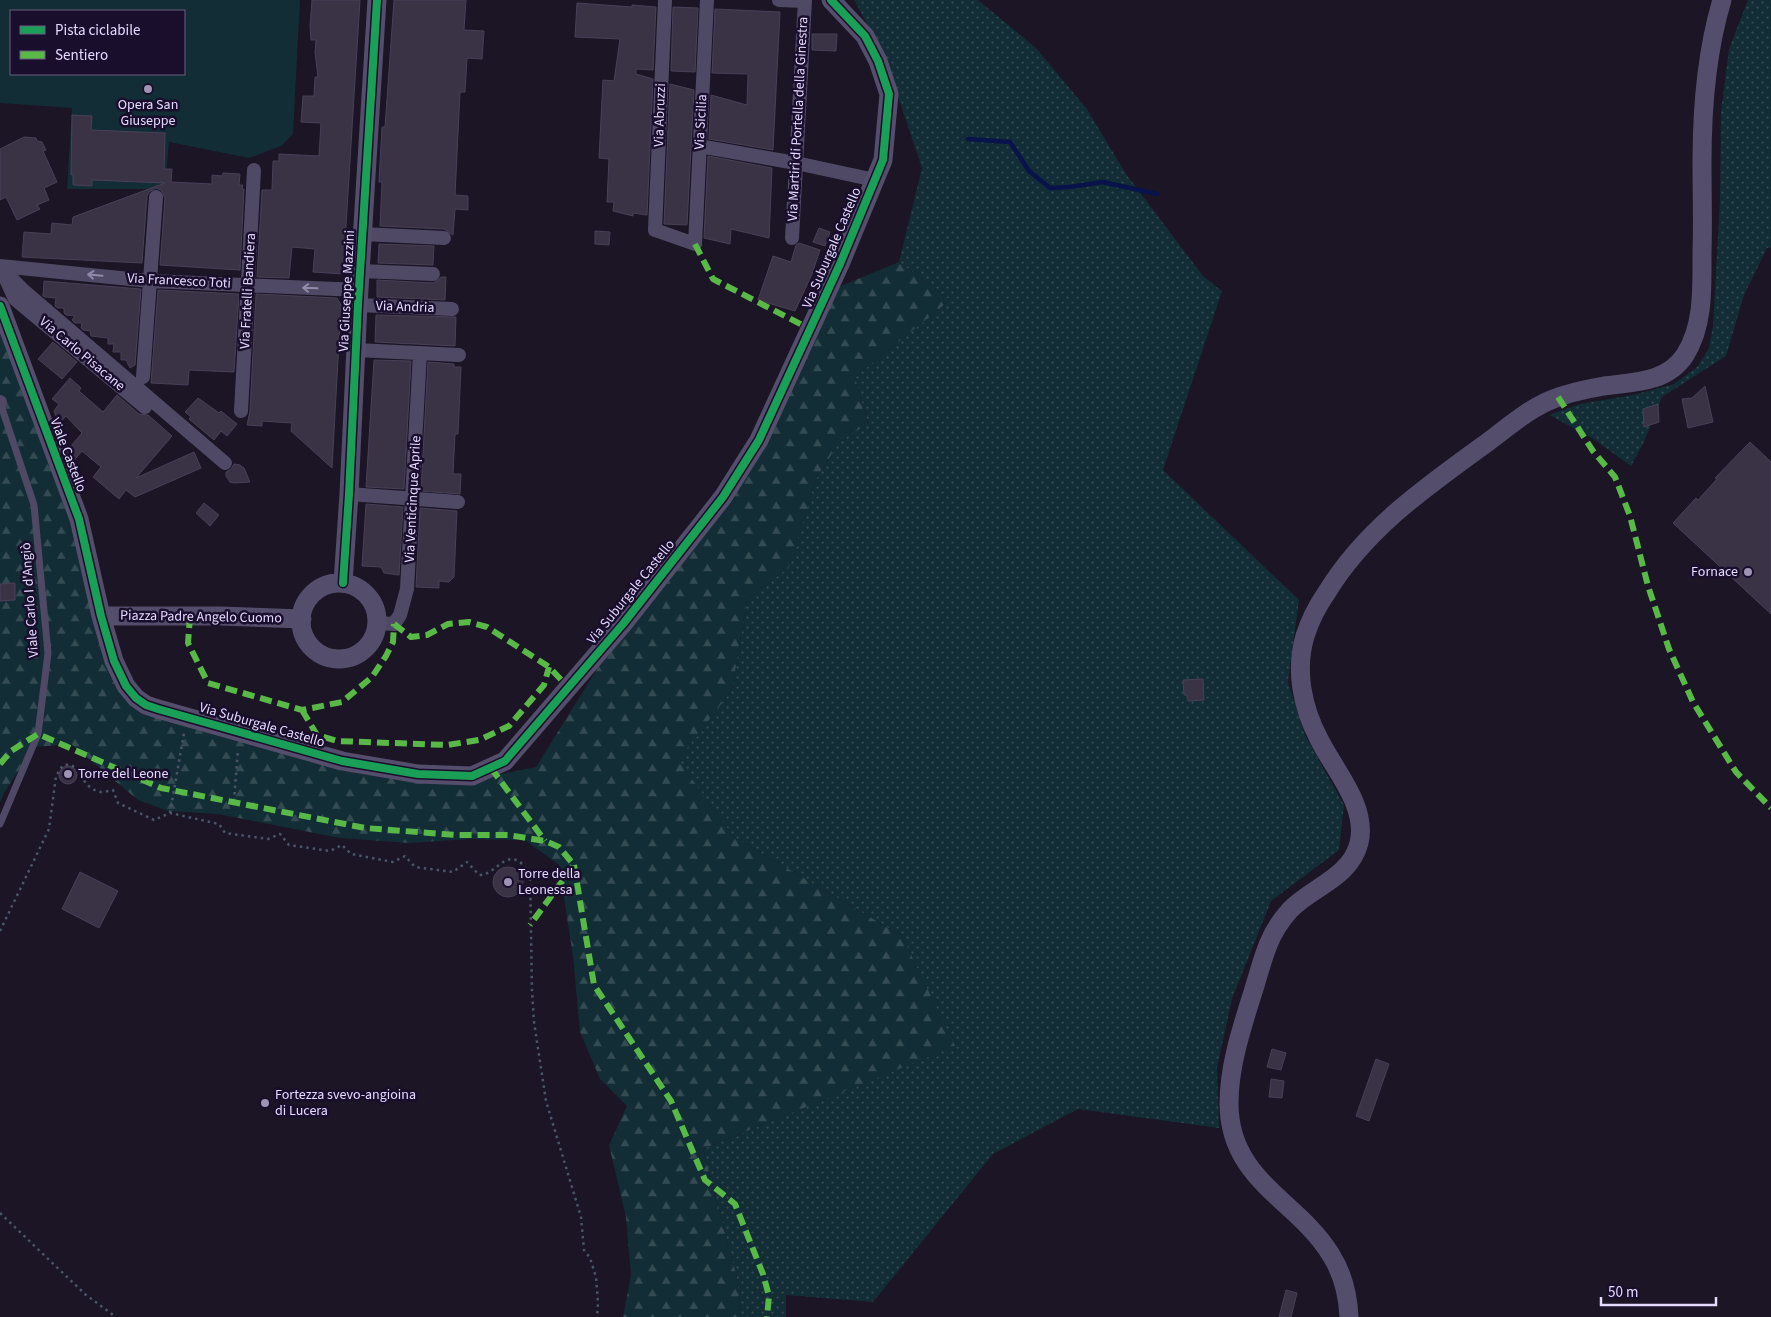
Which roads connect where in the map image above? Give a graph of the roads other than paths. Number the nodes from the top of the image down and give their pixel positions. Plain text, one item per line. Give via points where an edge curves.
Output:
1 (377, 0) edge
2 (665, 0) edge
3 (707, 0) edge
4 (779, 0) edge
5 (805, 0) edge
6 (831, 0) edge
7 (1722, 0) edge
8 (699, 146) junction
9 (796, 163) junction
10 (254, 170) dead end
11 (875, 180) junction
12 (156, 197) dead end
13 (363, 234) junction
14 (444, 238) dead end
15 (792, 238) dead end
16 (695, 244) joint
17 (0, 267) edge
18 (360, 271) junction
19 (433, 274) dead end
20 (150, 281) junction
21 (248, 285) junction
22 (358, 297) junction
23 (0, 306) edge
24 (452, 309) dead end
25 (356, 350) junction
26 (420, 353) junction
27 (459, 355) dead end
28 (144, 377) dead end
29 (0, 403) edge
30 (241, 411) dead end
31 (175, 432) dead end
32 (225, 463) dead end
33 (349, 494) junction
34 (413, 499) junction
35 (458, 502) dead end
36 (343, 583) junction
37 (101, 616) junction
38 (302, 619) junction
39 (377, 622) junction
40 (0, 824) edge
41 (1349, 1317) edge

1 - 13 street, Via Giuseppe Mazzini
2 - 16 street, Via Abruzzi via 655,230
3 - 8 street, Via Sicilia
4 - 5 street
5 - 9 street, Via Martiri di Portella della Ginestra
6 - 11 street, Via Suburgale Castello via 865,36 889,94 883,160
7 - 41 street via 1711,42 1704,98 1702,293 1698,325 1683,358 1669,372 1653,378 1579,390 1531,410 1389,518 1369,537 1332,583 1305,635 1301,667 1305,704 1320,741 1350,794 1358,816 1360,836 1355,854 1344,870 1292,908 1268,943 1237,1051 1229,1114 1237,1144 1253,1172 1310,1228 1332,1256 1346,1291
8 - 9 street
8 - 16 street, Via Sicilia
9 - 11 street
9 - 15 street, Via Martiri di Portella della Ginestra
10 - 21 street, Via Fratelli Bandiera
11 - 37 street, Via Suburgale Castello via 759,440 728,489 623,624 505,761 472,776 418,774 342,760 146,705 126,686 114,661
12 - 20 street
13 - 14 street
13 - 18 street, Via Giuseppe Mazzini
20 -> 17 street, Via Francesco Toti
17 - 31 street, Via Carlo Pisacane via 15,299
17 - 32 street
18 - 19 street
18 - 22 street, Via Giuseppe Mazzini
20 - 21 street, Via Francesco Toti
20 - 28 street
22 -> 21 street, Via Francesco Toti
21 - 30 street, Via Fratelli Bandiera
22 - 24 street, Via Andria
22 - 25 street, Via Giuseppe Mazzini
23 - 37 street, Viale Castello via 79,519
25 - 26 street
25 - 33 street, Via Giuseppe Mazzini
26 - 27 street
26 - 34 street, Via Venticinque Aprile
29 - 40 lane, Viale Carlo I d'Angiò via 34,505 48,653 38,734
33 - 34 street
33 - 36 street, Via Giuseppe Mazzini
34 - 35 street
34 - 39 street, Via Venticinque Aprile via 403,605 394,624
36 - 38 street, Piazza Padre Angelo Cuomo via 331,584 310,597
36 - 39 street via 368,596 375,608
37 - 38 street, Piazza Padre Angelo Cuomo
38 - 39 street, Piazza Padre Angelo Cuomo via 308,642 321,654 338,659 350,657 369,644

